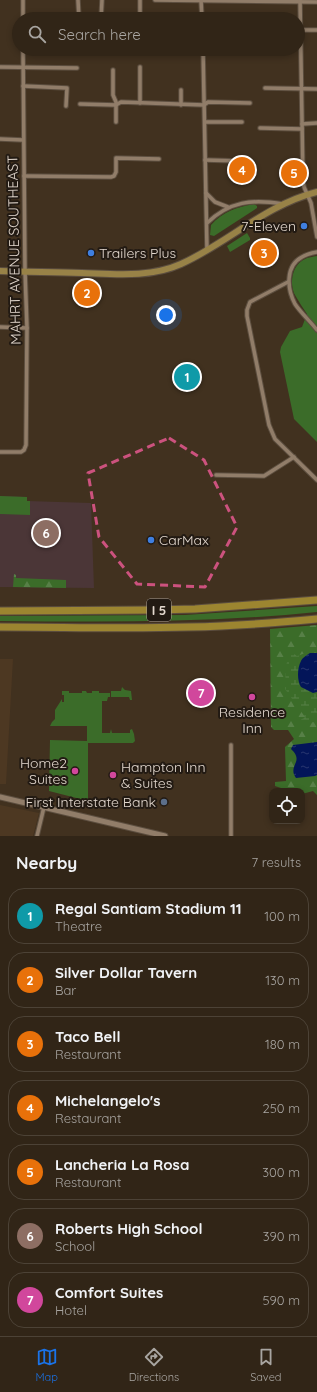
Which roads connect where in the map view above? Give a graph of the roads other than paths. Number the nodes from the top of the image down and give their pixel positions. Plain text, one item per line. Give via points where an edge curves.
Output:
1 (23, 0) edge
2 (78, 0) edge
3 (102, 0) edge
4 (140, 0) edge
5 (155, 0) edge
6 (166, 0) edge
7 (201, 0) edge
8 (300, 1) edge
9 (317, 2) edge
10 (23, 12) edge
11 (79, 12) edge
12 (101, 12) edge
13 (140, 12) edge
14 (202, 12) edge
15 (300, 12) edge
16 (305, 30) edge
17 (317, 30) edge
18 (23, 56) edge
19 (203, 56) edge
20 (301, 56) edge
21 (0, 67) edge
22 (23, 67) junction
23 (77, 68) dead end
24 (140, 68) dead end
25 (113, 70) dead end
26 (23, 86) junction
27 (265, 88) dead end
28 (302, 89) junction
29 (317, 89) edge
30 (181, 90) dead end
31 (140, 102) junction
32 (250, 103) dead end
33 (80, 104) dead end
34 (116, 105) junction
35 (181, 105) junction
36 (204, 105) junction
37 (66, 106) dead end
38 (116, 122) dead end
39 (205, 122) junction
40 (242, 122) dead end
41 (317, 123) edge
42 (302, 124) junction
43 (260, 128) dead end
44 (302, 129) junction
45 (0, 140) edge
46 (23, 140) junction
47 (159, 159) dead end
48 (205, 160) junction
49 (242, 161) dead end
50 (24, 176) junction
51 (317, 192) edge
52 (206, 193) junction
53 (308, 195) junction
54 (284, 204) junction
55 (228, 207) junction
56 (207, 223) junction
57 (317, 237) edge
58 (207, 250) junction
59 (317, 252) edge
60 (0, 271) edge
61 (25, 271) junction
62 (288, 282) junction
63 (0, 327) edge
64 (26, 328) junction
65 (317, 330) edge
66 (0, 452) edge
67 (294, 457) junction
68 (216, 475) dead end
69 (317, 480) edge
70 (317, 600) edge
71 (0, 611) edge
72 (317, 619) edge
73 (0, 627) edge
74 (231, 745) dead end
75 (0, 797) edge
76 (44, 807) junction
77 (37, 836) edge
78 (165, 836) edge
79 (231, 836) edge

1 - 10 street
2 - 11 street
3 - 12 street
4 - 13 street
5 - 6 street
6 - 7 street
7 - 8 street
7 - 14 street
8 - 9 street
8 - 15 street
16 - 17 street
18 - 22 street, MAHRT AVENUE SOUTHEAST
19 - 36 street
20 - 28 street
21 - 22 street
22 - 23 street
22 - 26 street, MAHRT AVENUE SOUTHEAST
24 - 31 street
25 - 34 street via 112,95
26 - 37 street via 67,88
26 - 46 street, MAHRT AVENUE SOUTHEAST
27 - 28 street
28 - 29 street
28 - 42 street
30 - 35 street
31 - 34 street via 121,102
31 - 35 street
32 - 36 street via 208,102
33 - 34 street
34 - 38 street
35 - 36 street
36 - 39 street
39 - 40 street
39 - 48 street
41 - 42 street
42 - 44 street
43 - 44 street
44 - 53 street via 303,181
45 - 46 street
46 - 50 street, MAHRT AVENUE SOUTHEAST
47 - 50 street via 116,158 116,172 111,177
48 - 49 street
48 - 52 street
50 - 61 street, MAHRT AVENUE SOUTHEAST
51 - 53 main road
52 - 55 street via 215,202
52 - 56 street
53 - 54 main road
53 - 57 street
54 - 55 street via 261,201
54 - 58 main road
55 - 56 street
56 - 58 street
58 - 61 main road via 179,265 153,272 120,274
59 - 62 street via 297,260
60 - 61 main road
61 - 64 street, MAHRT AVENUE SOUTHEAST
62 - 65 street via 295,304
62 - 67 street via 250,302 247,310 268,425 275,439
63 - 64 street
64 - 66 street, MAHRT AVENUE SOUTHEAST via 26,445 24,450 18,452
67 - 68 street via 264,476
67 - 69 street
70 - 71 highway, I 5 via 196,609
72 - 73 highway, I 5 via 184,628
74 - 79 street
75 - 76 main road
76 - 77 street
76 - 78 main road

